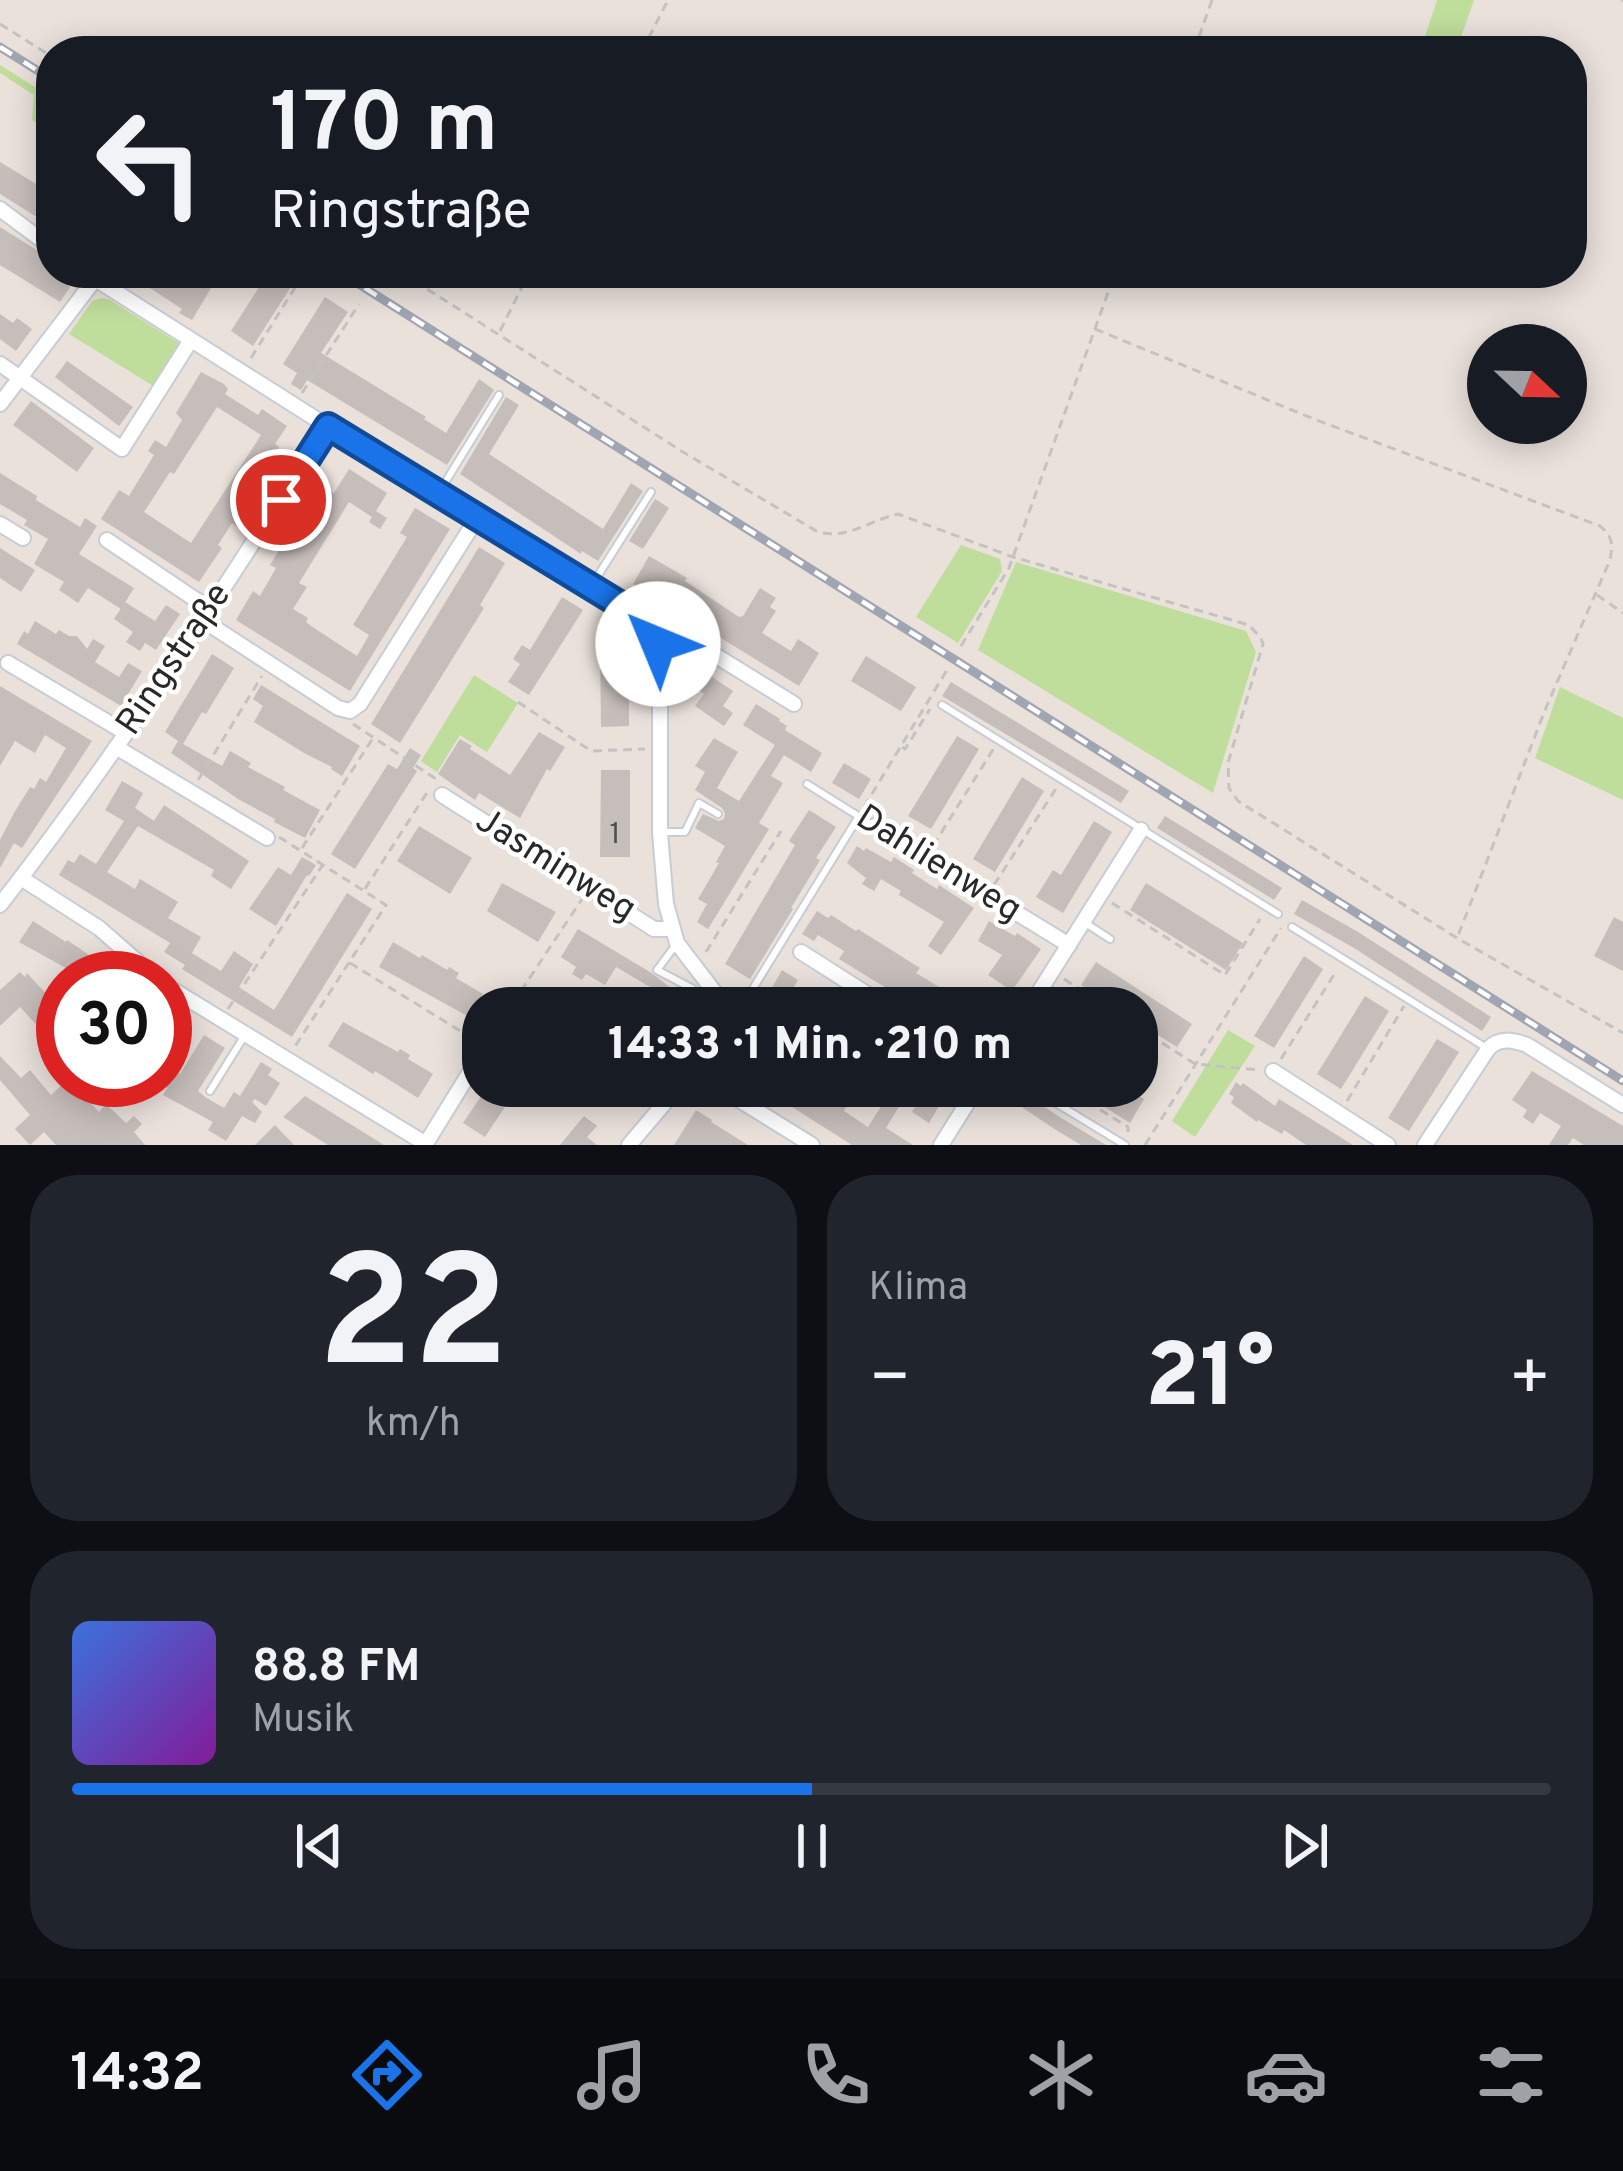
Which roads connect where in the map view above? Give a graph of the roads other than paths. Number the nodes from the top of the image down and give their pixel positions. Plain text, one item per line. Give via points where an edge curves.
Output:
1 (0, 209) edge
2 (36, 236) edge
3 (83, 288) edge
4 (110, 288) edge
5 (191, 340) junction
6 (0, 364) edge
7 (19, 378) junction
8 (499, 394) dead end
9 (0, 404) edge
10 (328, 426) junction
11 (651, 492) dead end
12 (437, 495) junction
13 (477, 518) junction
14 (0, 524) edge
15 (23, 538) dead end
16 (107, 540) dead end
17 (591, 586) junction
18 (207, 615) junction
19 (651, 629) junction
20 (4, 664) edge
21 (794, 704) dead end
22 (938, 704) road end
23 (126, 733) junction
24 (116, 747) junction
25 (807, 784) dead end
26 (442, 795) dead end
27 (718, 814) dead end
28 (859, 816) junction
29 (874, 826) joint
30 (1141, 830) junction
31 (660, 832) junction
32 (267, 838) road end
33 (21, 878) junction
34 (0, 905) edge
35 (1277, 914) dead end
36 (1084, 922) junction
37 (1292, 927) road end
38 (675, 936) junction
39 (1110, 939) dead end
40 (1069, 945) junction
41 (125, 951) edge
42 (801, 952) dead end
43 (689, 987) edge
44 (711, 987) edge
45 (754, 987) edge
46 (856, 987) edge
47 (1042, 987) edge
48 (192, 1002) edge
49 (244, 1035) junction
50 (1488, 1049) junction
51 (1273, 1071) road end
52 (462, 1083) edge
53 (210, 1091) dead end
54 (1623, 1105) edge
55 (661, 1107) edge
56 (751, 1107) edge
57 (964, 1107) edge
58 (1063, 1107) edge
59 (425, 1144) edge
60 (629, 1145) edge
61 (812, 1145) edge
62 (940, 1145) edge
63 (1127, 1145) edge
64 (1388, 1145) edge
65 (1425, 1145) edge

1 - 2 street
3 - 7 street
4 - 5 street
5 - 7 street via 122,449
5 - 10 street
6 - 7 street
7 - 9 street
8 - 12 lane
10 - 12 street
10 - 18 street, Ringstraße
11 - 17 lane
12 - 13 street
13 - 17 street
13 - 18 street via 350,711 269,664
14 - 15 street
16 - 18 street
17 - 19 street
18 - 23 street, Ringstraße
19 - 21 street via 668,626
19 - 31 street via 660,664
20 - 23 street
22 - 30 lane
23 - 24 street, Ringstraße
24 - 32 street
24 - 33 street, Ringstraße
25 - 28 lane, Dahlienweg
26 - 38 street, Jasminweg
27 - 31 lane via 700,803 685,832
28 - 29 lane, Dahlienweg
28 - 45 lane
29 - 40 street, Dahlienweg
30 - 35 lane
30 - 36 street
31 - 38 street
33 - 34 street, Ringstraße
33 - 41 street
36 - 39 lane
36 - 40 street
37 - 50 lane
38 - 43 lane via 658,970
38 - 44 street
40 - 47 street
42 - 46 street
48 - 49 street
49 - 53 lane
49 - 59 street
50 - 54 street via 1510,1040 1527,1045
50 - 65 street
51 - 64 street
52 - 59 street
55 - 60 street
56 - 61 street
57 - 62 street
58 - 63 lane

